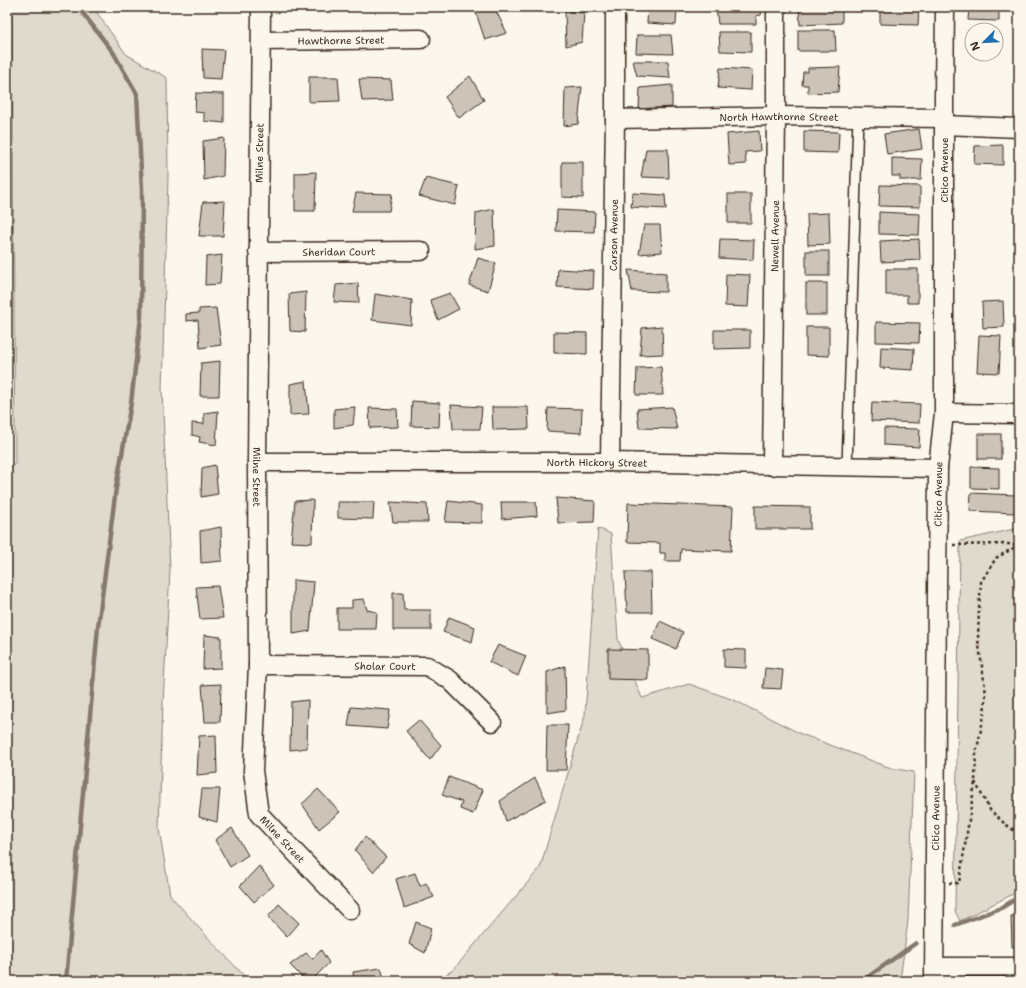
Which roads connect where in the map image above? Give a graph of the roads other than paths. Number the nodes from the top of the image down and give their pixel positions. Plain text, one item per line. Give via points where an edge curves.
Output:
1 (261, 7) edge
2 (615, 7) edge
3 (776, 7) edge
4 (945, 7) edge
5 (420, 39) dead end
6 (261, 41) junction
7 (776, 116) junction
8 (858, 117) junction
9 (615, 119) junction
10 (944, 122) junction
11 (1019, 128) edge
12 (258, 252) junction
13 (421, 252) dead end
14 (944, 413) junction
15 (1019, 414) edge
16 (256, 462) junction
17 (610, 462) junction
18 (772, 466) junction
19 (847, 467) junction
20 (938, 468) junction
21 (258, 665) junction
22 (492, 722) dead end
23 (350, 910) dead end
24 (1019, 967) edge
25 (934, 974) edge

1 - 6 street, Milne Street
2 - 9 street, Carson Avenue
3 - 7 street, Newell Avenue
4 - 10 street, Citico Avenue
5 - 6 street, Hawthorne Street
6 - 12 street, Milne Street
7 - 8 street, North Hawthorne Street
7 - 9 street, North Hawthorne Street
7 - 18 street, Newell Avenue
8 - 10 street, North Hawthorne Street
8 - 19 lane
9 - 17 street, Carson Avenue
10 - 11 street, North Hawthorne Street
10 - 14 street, Citico Avenue
12 - 13 street, Sheridan Court
12 - 16 street, Milne Street
14 - 15 street
14 - 20 street, Citico Avenue
16 - 17 street, North Hickory Street
16 - 21 street, Milne Street
17 - 18 street, North Hickory Street
18 - 19 street, North Hickory Street
19 - 20 street, North Hickory Street
20 - 25 street, Citico Avenue
21 - 22 street, Sholar Court via 427,666 450,680
21 - 23 street, Milne Street via 252,771 259,814
24 - 25 street

